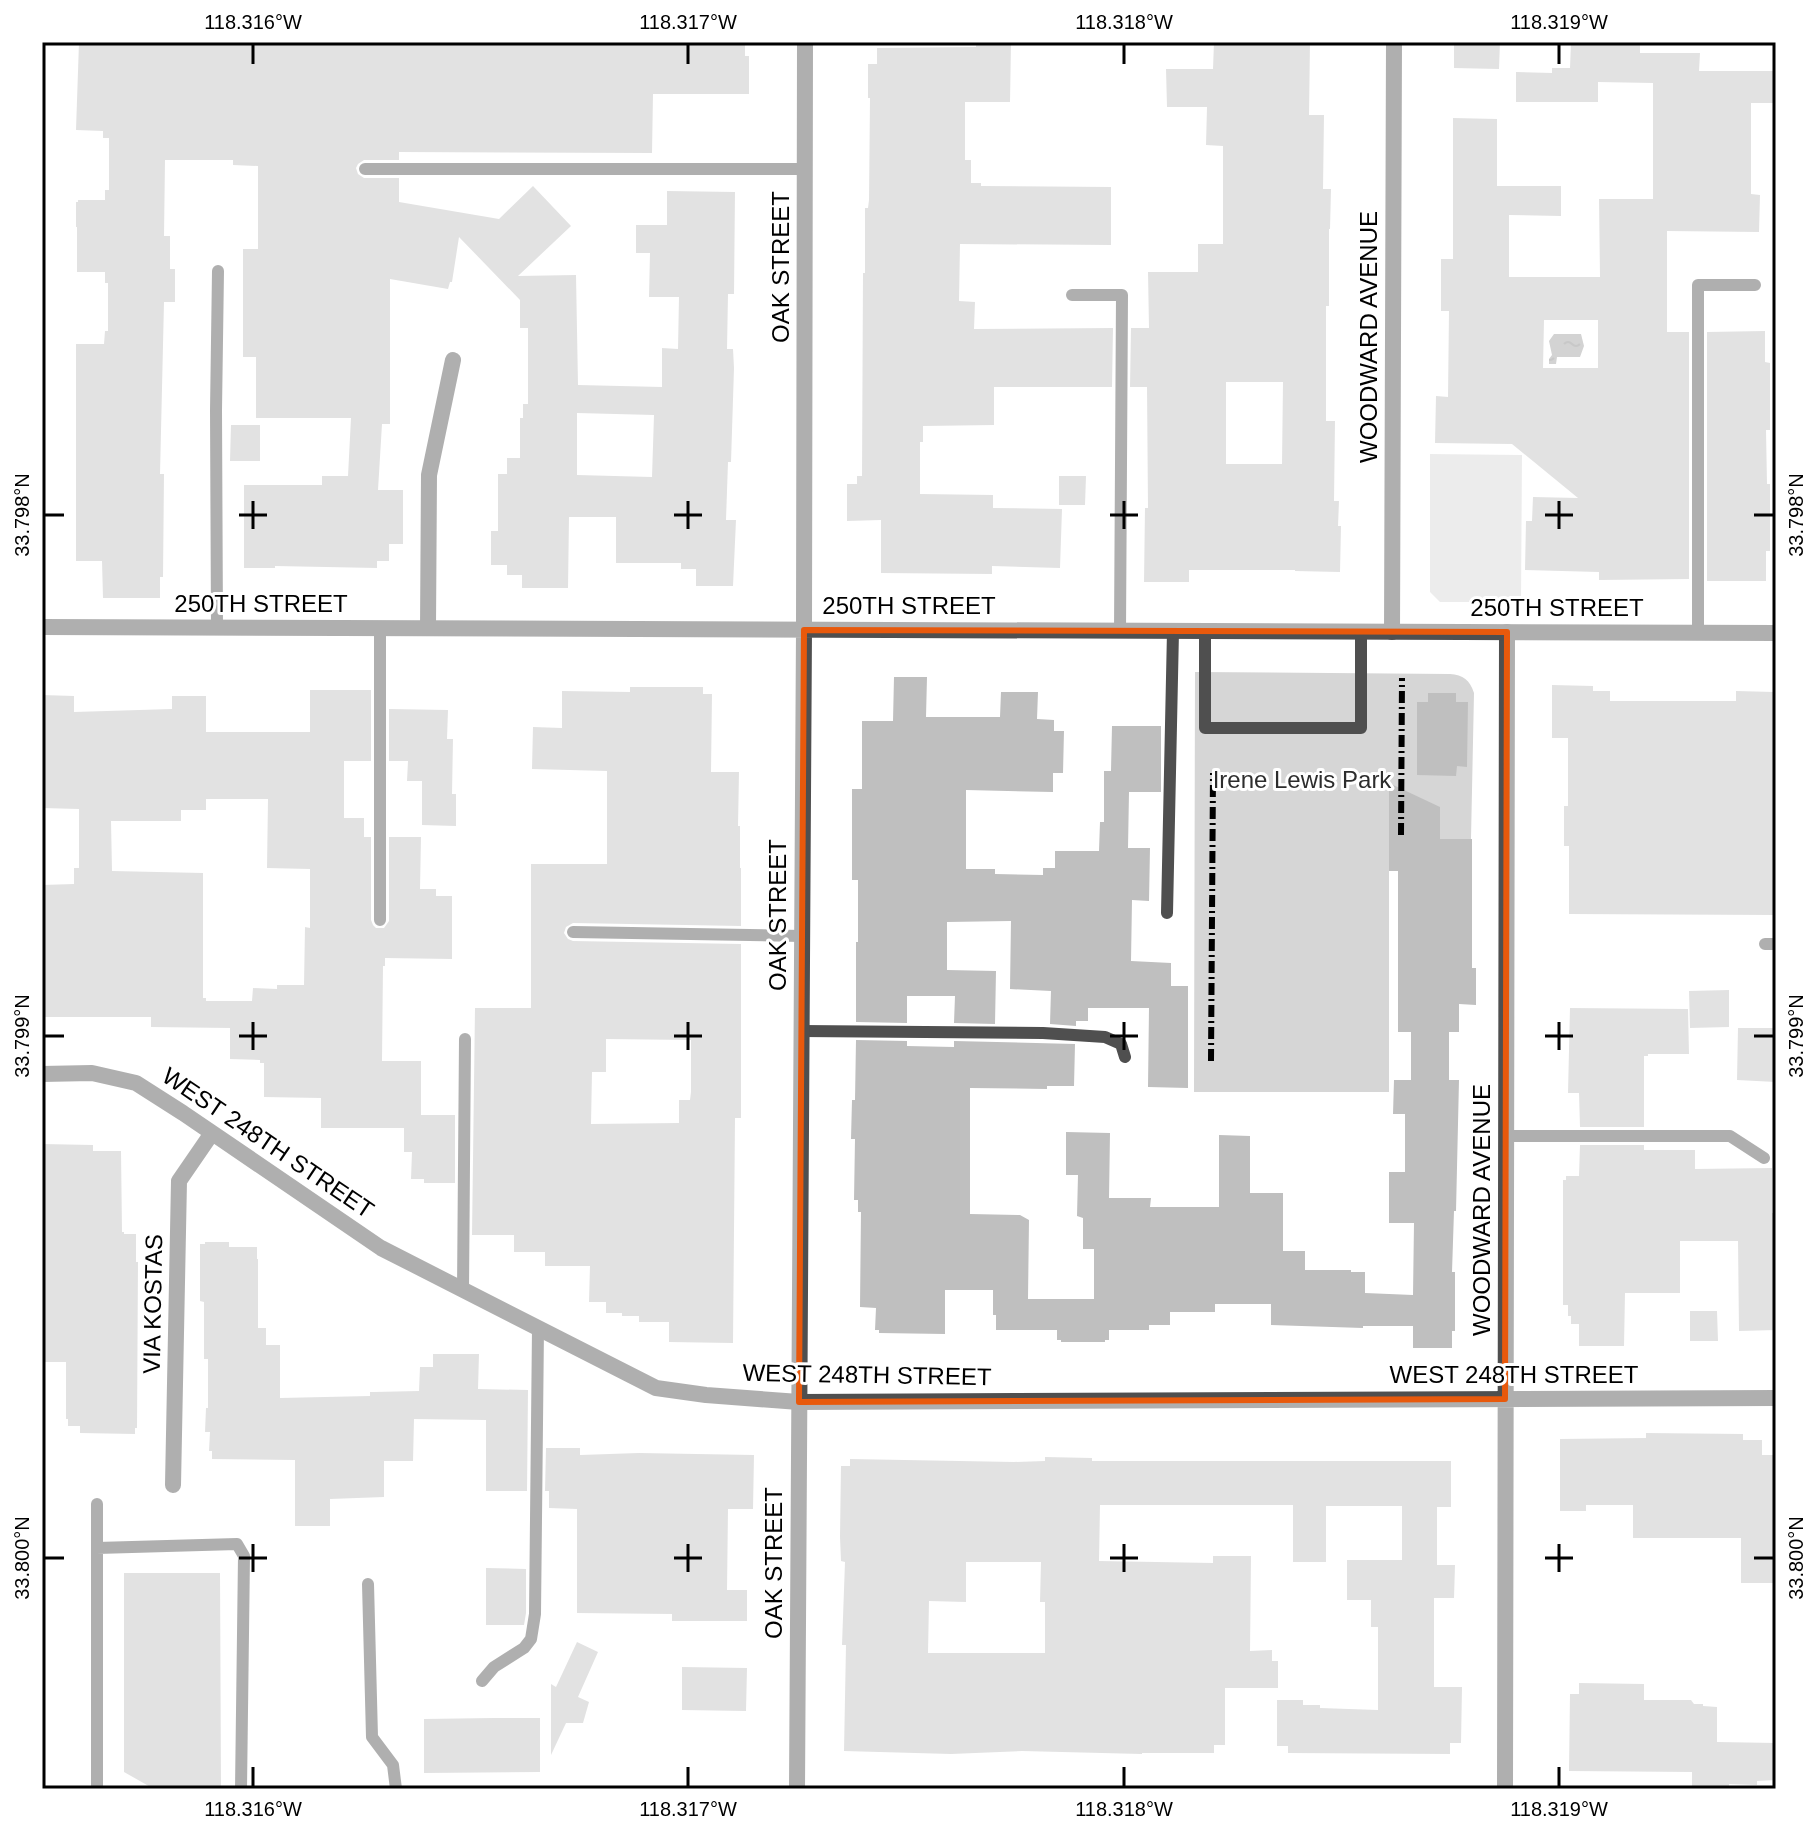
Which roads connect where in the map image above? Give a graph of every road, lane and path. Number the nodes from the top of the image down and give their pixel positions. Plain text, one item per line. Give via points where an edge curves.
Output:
1 (805, 42) edge
2 (1394, 42) edge
3 (365, 169) dead end
4 (805, 169) junction
5 (218, 271) dead end
6 (1755, 285) dead end
7 (1072, 295) dead end
8 (453, 360) dead end
9 (42, 627) edge
10 (217, 628) junction
11 (380, 628) junction
12 (428, 628) junction
13 (804, 630) junction
14 (1120, 631) junction
15 (1173, 631) junction
16 (1205, 631) junction
17 (1361, 632) junction
18 (1392, 632) junction
19 (1507, 632) junction
20 (1698, 633) junction
21 (1776, 633) edge
22 (1167, 913) dead end
23 (380, 920) dead end
24 (573, 932) dead end
25 (802, 936) junction
26 (801, 1031) junction
27 (465, 1039) dead end
28 (1125, 1057) dead end
29 (42, 1074) edge
30 (212, 1133) junction
31 (1506, 1136) junction
32 (1764, 1158) dead end
33 (463, 1290) junction
34 (538, 1328) junction
35 (1776, 1398) edge
36 (1505, 1399) junction
37 (799, 1402) junction
38 (173, 1485) dead end
39 (97, 1504) dead end
40 (97, 1548) junction
41 (368, 1584) dead end
42 (482, 1681) dead end
43 (97, 1789) edge
44 (241, 1789) edge
45 (396, 1789) edge
46 (797, 1789) edge
47 (1505, 1789) edge

1 - 4 street, OAK STREET
2 - 18 street, WOODWARD AVENUE
3 - 4 lane
4 - 13 street, OAK STREET
5 - 10 lane
6 - 20 lane via 1698,285
7 - 14 lane via 1122,295
8 - 12 street via 429,475
9 - 10 street, 250TH STREET
10 - 11 street, 250TH STREET
11 - 12 street, 250TH STREET
11 - 23 lane
12 - 13 street, 250TH STREET
13 - 14 street, 250TH STREET
13 - 25 street, OAK STREET
14 - 15 street, 250TH STREET
15 - 16 street, 250TH STREET
15 - 22 lane
16 - 17 street, 250TH STREET
16 - 17 lane via 1205,728 1361,728
17 - 18 street, 250TH STREET
18 - 19 street, 250TH STREET
19 - 20 street, 250TH STREET
19 - 31 street, WOODWARD AVENUE
20 - 21 street, 250TH STREET
24 - 25 lane
25 - 26 street, OAK STREET
26 - 28 lane via 1105,1037 1121,1044
26 - 37 street, OAK STREET
27 - 33 lane
29 - 30 street, WEST 248TH STREET via 92,1073 136,1083
30 - 33 street, WEST 248TH STREET via 381,1248
30 - 38 street, VIA KOSTAS via 179,1181
31 - 32 lane via 1730,1136
31 - 36 street, WOODWARD AVENUE
33 - 34 street, WEST 248TH STREET
34 - 37 street, WEST 248TH STREET via 656,1388
34 - 42 lane via 535,1614 524,1648
35 - 36 street, WEST 248TH STREET
36 - 37 street, WEST 248TH STREET
36 - 47 street, WOODWARD AVENUE
37 - 46 street, OAK STREET
39 - 40 lane
40 - 43 lane
40 - 44 lane via 237,1544 244,1556
41 - 45 lane via 372,1737 393,1765

